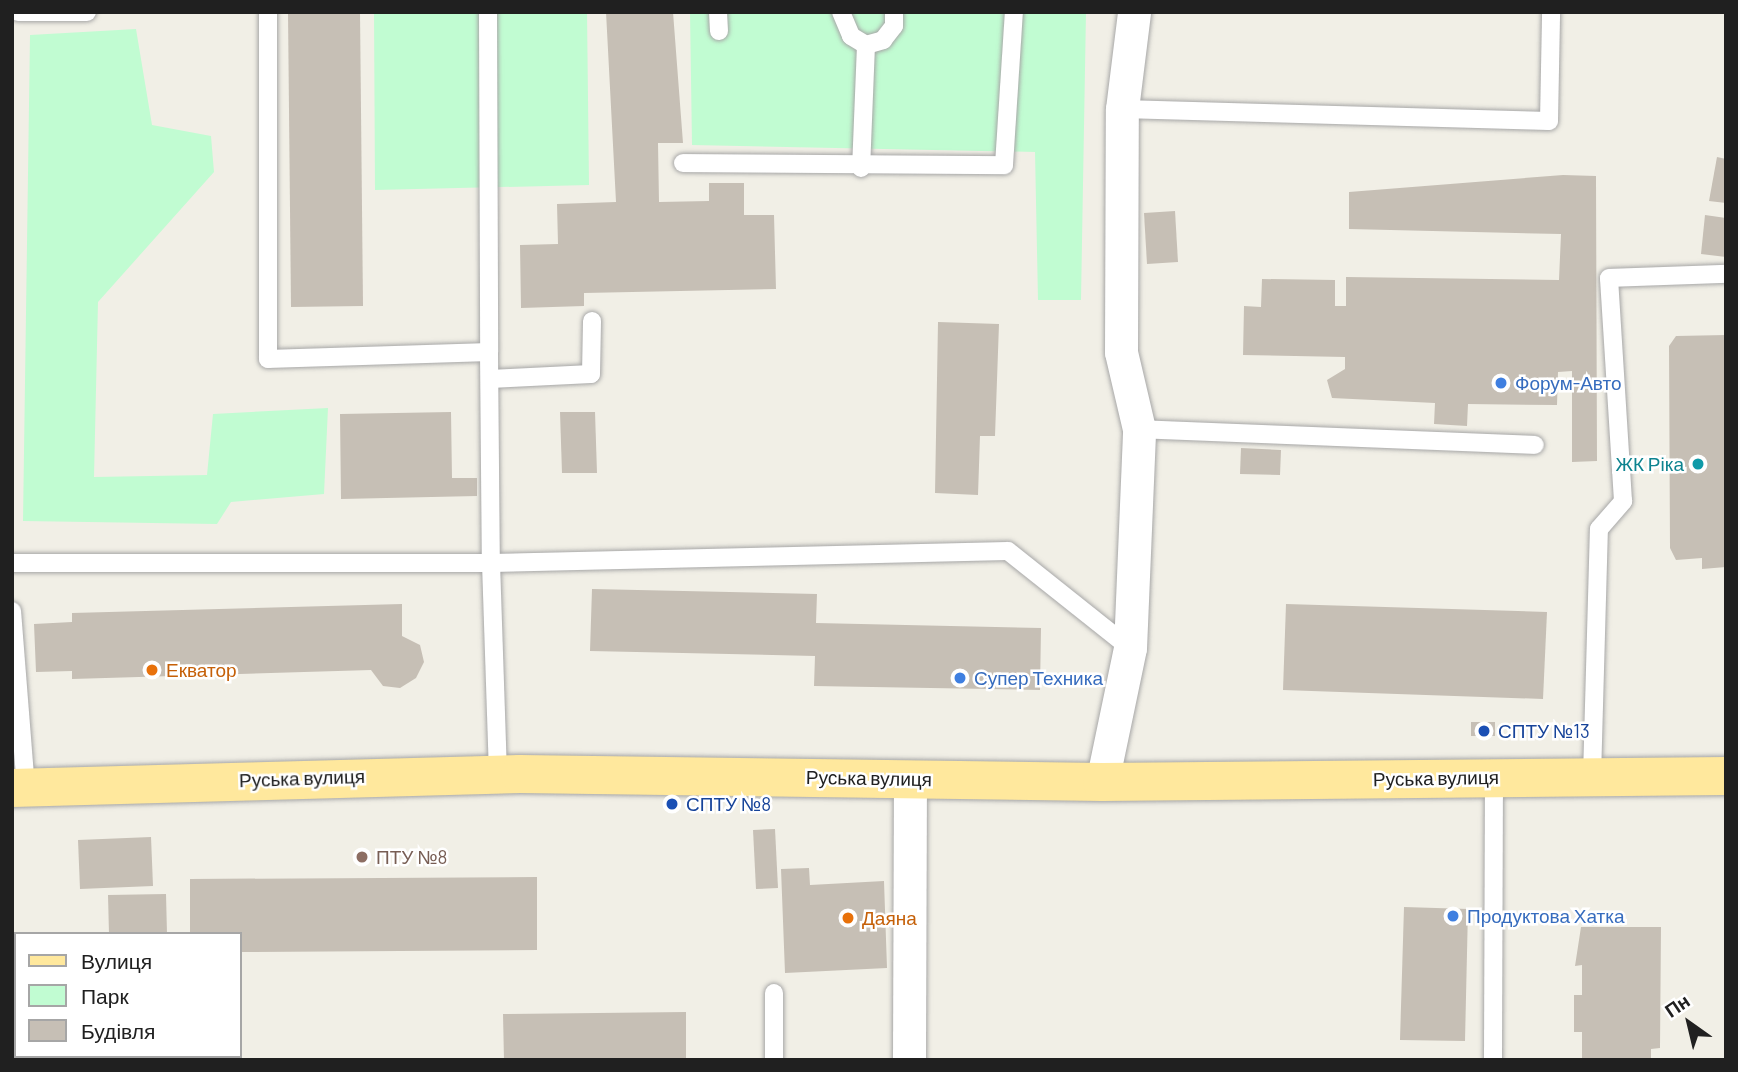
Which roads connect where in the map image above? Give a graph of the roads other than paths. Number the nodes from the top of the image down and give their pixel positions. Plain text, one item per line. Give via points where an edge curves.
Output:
1 (18, 12) edge
2 (87, 12) edge
3 (268, 12) edge
4 (488, 12) edge
5 (719, 12) edge
6 (841, 12) edge
7 (894, 12) edge
8 (1014, 12) edge
9 (1134, 12) edge
10 (1551, 12) edge
11 (719, 31) dead end
12 (866, 45) junction
13 (1122, 109) junction
14 (683, 163) dead end
15 (861, 168) junction
16 (1726, 274) edge
17 (592, 321) dead end
18 (489, 352) junction
19 (490, 379) junction
20 (1139, 429) junction
21 (1535, 445) dead end
22 (491, 563) junction
23 (12, 564) edge
24 (12, 611) edge
25 (1130, 648) junction
26 (498, 775) junction
27 (1726, 776) edge
28 (1592, 777) junction
29 (910, 778) junction
30 (1494, 778) junction
31 (1102, 782) junction
32 (19, 788) edge
33 (774, 993) dead end
34 (774, 1060) edge
35 (909, 1060) edge
36 (1493, 1060) edge

1 - 2 lane
3 - 18 lane via 268,359
4 - 18 lane
5 - 11 lane
6 - 12 lane via 850,36
7 - 12 lane via 894,26 883,40
8 - 15 lane via 1004,165
9 - 13 street
10 - 13 lane via 1549,121
12 - 15 lane
13 - 20 street via 1121,352
14 - 15 lane
16 - 28 lane via 1609,278 1623,501 1599,529
17 - 19 lane via 591,374
18 - 19 lane
19 - 22 lane
20 - 21 lane
20 - 25 street
22 - 23 lane
22 - 25 lane via 1008,551
22 - 26 lane
24 - 32 lane
25 - 31 street
26 - 29 main road, Руська вулиця
26 - 32 main road, Руська вулиця
27 - 28 main road, Руська вулиця
28 - 30 main road, Руська вулиця
29 - 31 main road, Руська вулиця
29 - 35 street
30 - 31 main road, Руська вулиця
30 - 36 lane
33 - 34 lane

